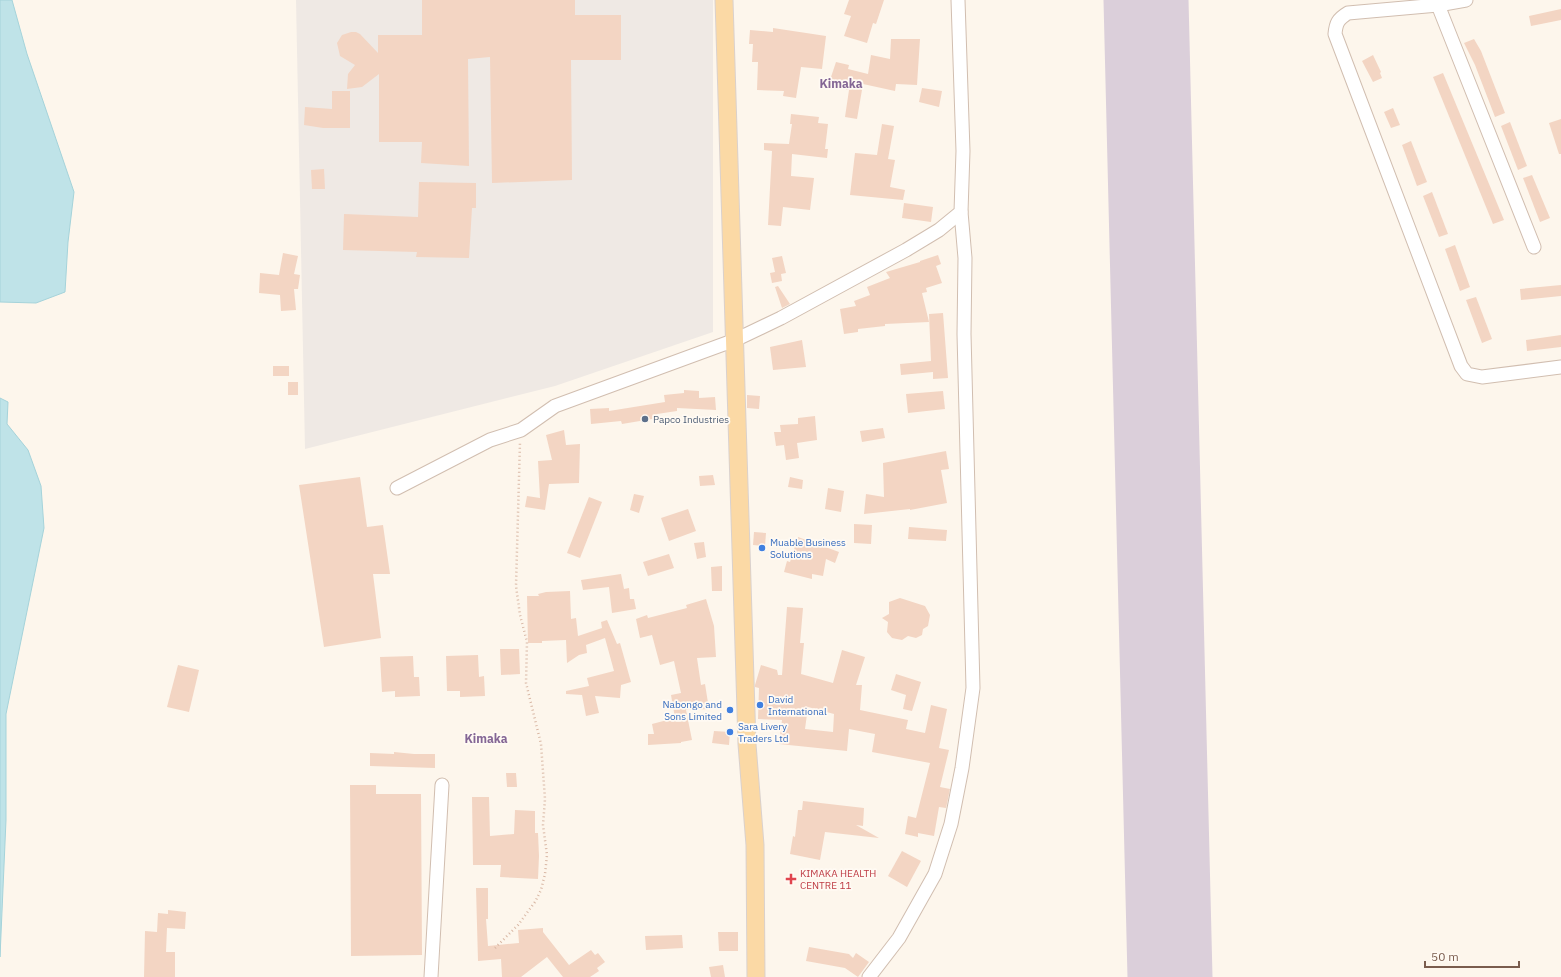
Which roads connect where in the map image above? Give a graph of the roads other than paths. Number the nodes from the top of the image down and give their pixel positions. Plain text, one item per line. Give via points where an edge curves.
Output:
1 (724, 0) edge
2 (958, 0) edge
3 (1466, 0) edge
4 (1438, 5) junction
5 (961, 212) junction
6 (1534, 247) dead end
7 (735, 340) junction
8 (1561, 367) edge
9 (397, 488) dead end
10 (442, 785) dead end
11 (431, 977) edge
12 (756, 977) edge
13 (869, 977) edge

1 - 7 main road
2 - 5 street via 962,121
3 - 4 street
4 - 6 street
4 - 8 street via 1348,14 1338,19 1335,34 1461,366 1467,374 1482,377
5 - 7 street via 939,230 906,250 823,296
5 - 13 street via 965,258 964,334 973,688 951,824 935,874 899,938
7 - 9 street via 555,406 521,430 490,440
7 - 12 main road via 747,744 755,845
10 - 11 street

